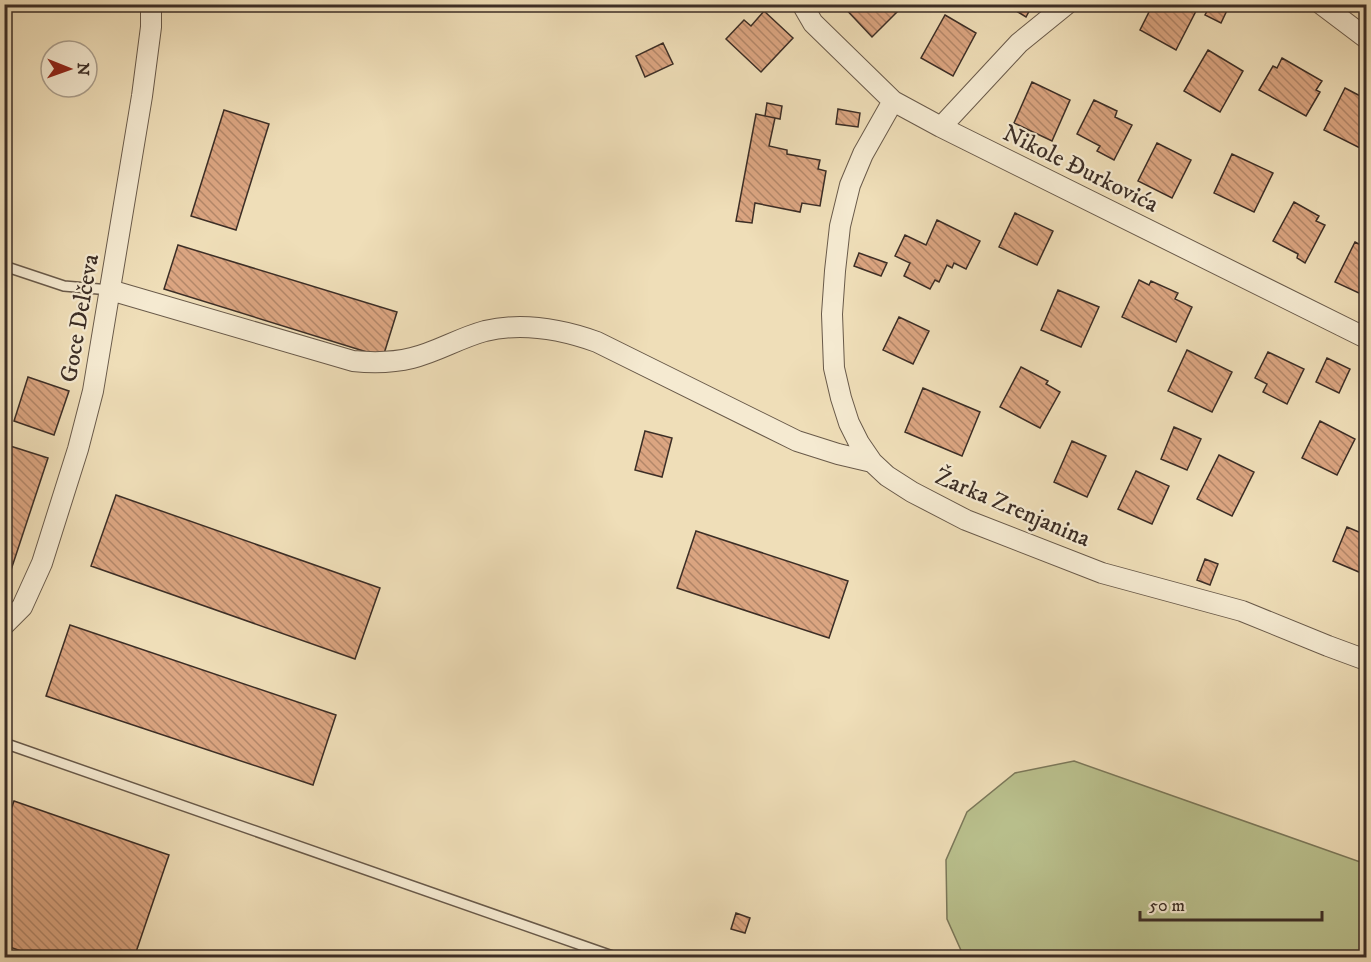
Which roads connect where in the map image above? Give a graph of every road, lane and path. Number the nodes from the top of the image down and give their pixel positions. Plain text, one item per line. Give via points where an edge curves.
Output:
1 (151, 4) edge
2 (802, 4) edge
3 (1067, 4) edge
4 (1321, 4) edge
5 (1366, 38) edge
6 (893, 101) junction
7 (941, 127) junction
8 (4, 266) edge
9 (110, 290) junction
10 (1366, 338) edge
11 (872, 462) junction
12 (4, 625) edge
13 (1366, 660) edge
14 (4, 742) edge
15 (618, 957) edge

1 - 9 street, Goce Delčeva via 142,96
2 - 6 street, Nikole Đurkovića via 813,23
3 - 7 street via 1019,43
4 - 5 street
6 - 7 street, Nikole Đurkovića
6 - 11 street, Žarka Zrenjanina via 850,185 840,226 832,314 834,368 841,398 849,423
7 - 10 street, Nikole Đurkovića
8 - 9 lane via 64,286
9 - 11 street via 352,361 397,362 485,331 554,329 597,342 797,441
9 - 12 street, Goce Delčeva via 93,391 59,514 22,607
11 - 13 street, Žarka Zrenjanina via 912,492 966,520 1102,573 1242,611
14 - 15 lane

